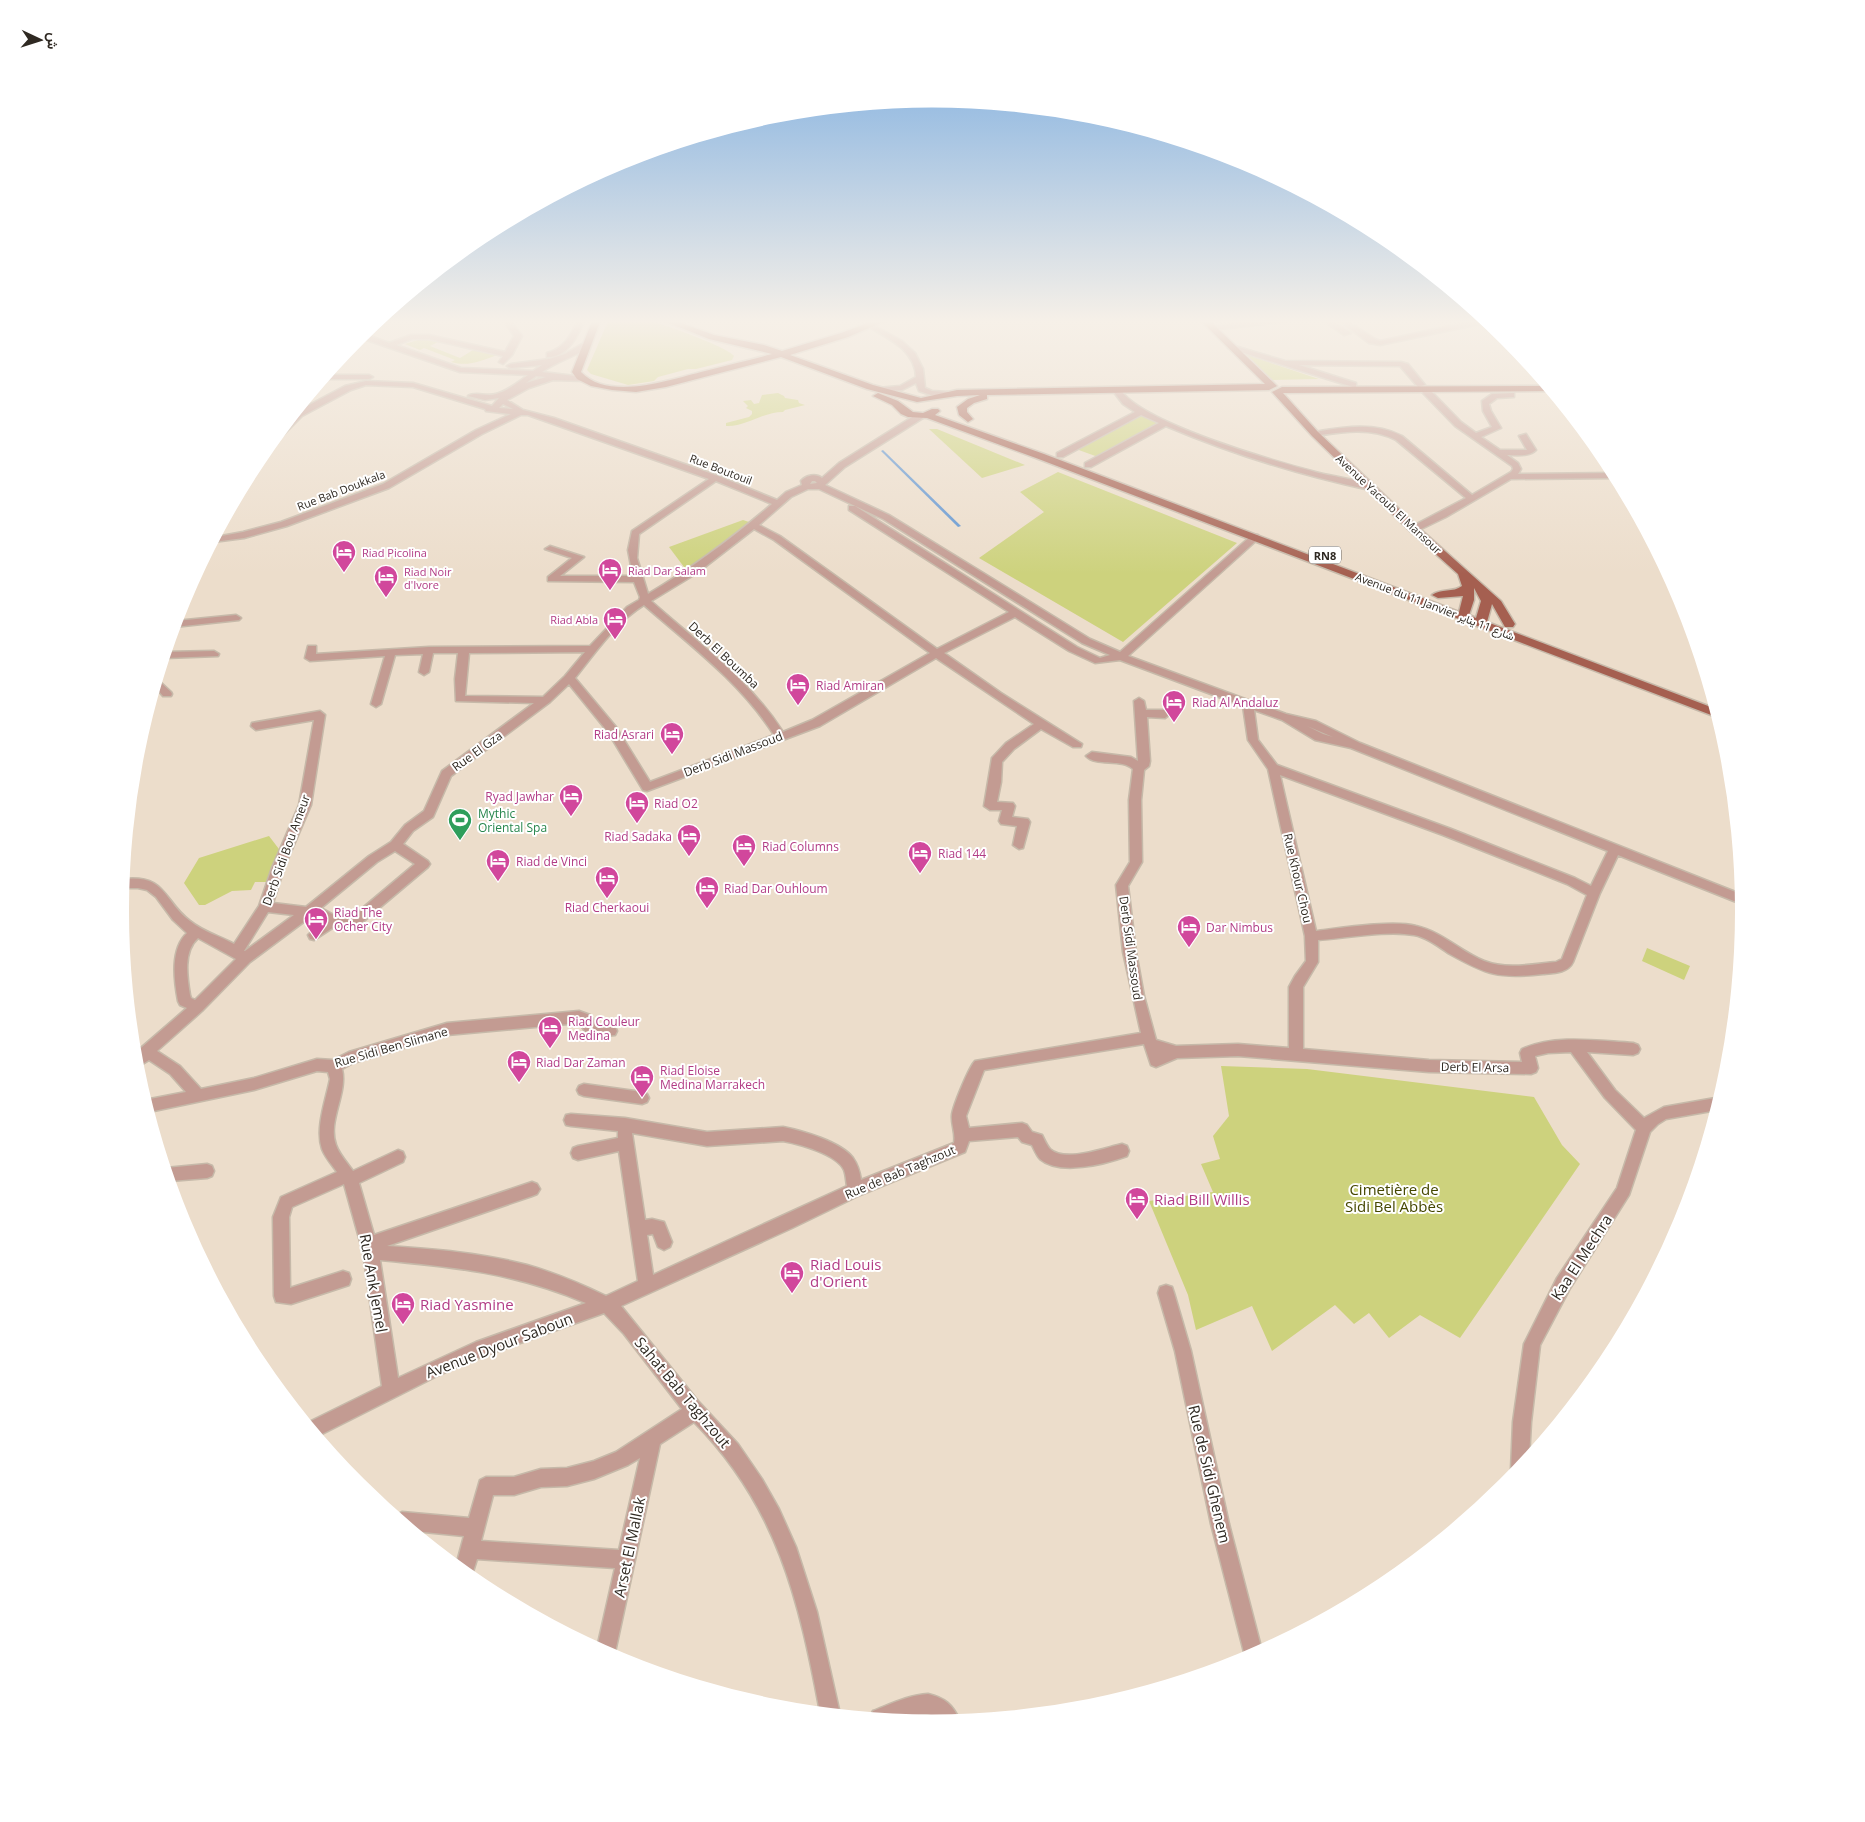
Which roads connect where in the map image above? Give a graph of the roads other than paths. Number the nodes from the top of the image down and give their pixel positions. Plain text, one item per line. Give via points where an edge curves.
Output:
1 (318, 404) edge
2 (475, 404) edge
3 (499, 404) edge
4 (510, 404) edge
5 (895, 404) edge
6 (903, 404) edge
7 (935, 404) edge
8 (945, 404) edge
9 (966, 404) edge
10 (1128, 404) edge
11 (1288, 404) edge
12 (1439, 404) edge
13 (1485, 404) edge
14 (937, 407) junction
15 (489, 408) junction
16 (303, 412) edge
17 (517, 412) junction
18 (905, 412) junction
19 (1142, 412) junction
20 (923, 416) junction
21 (968, 419) junction
22 (1166, 423) junction
23 (899, 428) junction
24 (1315, 434) junction
25 (1523, 436) dead end
26 (1474, 437) junction
27 (1497, 453) junction
28 (1060, 455) junction
29 (842, 465) junction
30 (1088, 465) junction
31 (1608, 476) edge
32 (1506, 477) junction
33 (715, 478) junction
34 (814, 484) junction
35 (1370, 487) junction
36 (1471, 498) junction
37 (776, 503) junction
38 (754, 525) junction
39 (1414, 529) junction
40 (244, 535) junction
41 (1255, 538) junction
42 (221, 539) edge
43 (218, 546) edge
44 (550, 549) dead end
45 (636, 579) junction
46 (1473, 586) junction
47 (1002, 589) junction
48 (991, 596) junction
49 (1438, 596) junction
50 (644, 599) junction
51 (1466, 612) junction
52 (1015, 613) junction
53 (1044, 616) junction
54 (236, 618) dead end
55 (1483, 618) junction
56 (183, 623) edge
57 (1030, 623) junction
58 (1509, 624) junction
59 (1086, 641) junction
60 (312, 648) dead end
61 (464, 649) junction
62 (1073, 649) junction
63 (429, 650) junction
64 (592, 650) junction
65 (391, 653) junction
66 (937, 653) junction
67 (214, 654) dead end
68 (171, 655) edge
69 (1122, 656) junction
70 (424, 672) dead end
71 (568, 678) junction
72 (161, 687) edge
73 (167, 694) dead end
74 (546, 700) junction
75 (1708, 700) edge
76 (1138, 701) dead end
77 (376, 704) dead end
78 (1248, 704) junction
79 (1711, 712) edge
80 (1141, 713) junction
81 (1165, 714) dead end
82 (1040, 724) junction
83 (256, 726) dead end
84 (780, 736) junction
85 (1077, 744) dead end
86 (1092, 756) dead end
87 (1139, 768) junction
88 (1273, 768) junction
89 (394, 845) junction
90 (1019, 845) dead end
91 (1614, 849) junction
92 (130, 884) edge
93 (1594, 893) junction
94 (1735, 897) edge
95 (265, 907) junction
96 (310, 911) junction
97 (332, 921) junction
98 (198, 932) junction
99 (314, 935) dead end
100 (1311, 936) junction
101 (241, 955) junction
102 (197, 1007) junction
103 (610, 1031) dead end
104 (1149, 1041) junction
105 (1575, 1046) junction
106 (1634, 1049) dead end
107 (146, 1052) junction
108 (1176, 1052) junction
109 (142, 1056) edge
110 (1296, 1056) junction
111 (334, 1066) junction
112 (584, 1090) dead end
113 (198, 1096) junction
114 (642, 1098) dead end
115 (1712, 1104) edge
116 (153, 1105) edge
117 (571, 1120) dead end
118 (625, 1125) junction
119 (1644, 1128) junction
120 (963, 1135) junction
121 (625, 1143) junction
122 (1122, 1151) dead end
123 (578, 1153) dead end
124 (398, 1157) dead end
125 (207, 1171) dead end
126 (174, 1174) edge
127 (348, 1178) junction
128 (532, 1189) dead end
129 (855, 1190) junction
130 (640, 1229) junction
131 (664, 1242) dead end
132 (370, 1248) junction
133 (343, 1280) dead end
134 (647, 1285) junction
135 (1166, 1293) dead end
136 (606, 1304) junction
137 (391, 1390) junction
138 (696, 1411) junction
139 (317, 1427) edge
140 (652, 1441) junction
141 (1520, 1458) edge
142 (415, 1525) edge
143 (476, 1528) junction
144 (471, 1549) junction
145 (626, 1560) junction
146 (466, 1565) edge
147 (608, 1645) edge
148 (1252, 1648) edge
149 (829, 1708) edge
150 (895, 1713) edge
151 (945, 1714) edge

1 - 16 street, Rue Boutouil
2 - 15 street, Rue Boutouil
3 - 15 street
4 - 17 street via 517,408
5 - 18 main road, RN8
6 - 18 main road
7 - 14 main road, RN8
8 - 14 main road
9 - 21 main road via 962,412
10 - 19 street
11 - 24 main road, Avenue Yacoub El Mansour
12 - 26 street
13 - 26 street via 1497,428
14 - 20 main road via 934,412
14 - 21 main road, Avenue du 11 Janvier شارع 11 يناير / RN8
15 - 17 street, Rue Boutouil
17 - 33 street, Rue Boutouil via 533,414 593,434
17 - 40 street, Rue Bab Doukkala via 386,486 284,524
18 - 20 main road, RN8
18 - 23 street
19 - 22 street
19 - 28 street
20 - 23 street
20 - 41 main road, Avenue du 11 Janvier شارع 11 يناير / RN8 via 1040,456
21 - 28 main road, Avenue du 11 Janvier شارع 11 يناير / RN8
22 - 30 street
22 - 35 street via 1226,448
23 - 29 street
24 - 35 main road, Avenue Yacoub El Mansour
24 - 36 street via 1348,430 1386,431 1399,438
25 - 27 street via 1532,450 1529,452
26 - 27 street
27 - 32 street via 1517,469
28 - 30 main road, Avenue du 11 Janvier شارع 11 يناير / RN8
29 - 34 street
29 - 34 street
30 - 49 main road, Avenue du 11 Janvier شارع 11 يناير / RN8
31 - 32 street
32 - 36 street
33 - 37 street, Rue Boutouil
33 - 45 street via 634,533
34 - 37 street, Rue El Gza
34 - 47 street via 886,517
34 - 48 street
35 - 39 main road, Avenue Yacoub El Mansour
36 - 39 street
37 - 38 street, Rue El Gza
38 - 50 street, Rue El Gza via 694,571
38 - 66 street via 777,538
39 - 46 main road, Avenue Yacoub El Mansour
40 - 42 street, Rue Bab Doukkala
40 - 43 street
41 - 51 main road, Avenue du 11 Janvier شارع 11 يناير / RN8
41 - 69 street
44 - 45 street via 579,557 552,579
45 - 50 street
46 - 49 main road via 1459,594
46 - 51 main road
46 - 55 main road via 1486,598
46 - 58 main road, Avenue Yacoub El Mansour via 1497,602
47 - 48 street
47 - 53 street
48 - 52 street
49 - 51 main road, Avenue du 11 Janvier شارع 11 يناير / RN8
50 - 64 street, Rue El Gza via 620,618
50 - 84 street, Derb El Boumba via 745,689
51 - 55 main road, Avenue du 11 Janvier شارع 11 يناير / RN8
52 - 57 street
52 - 66 street, Derb Sidi Massoud
53 - 57 street
53 - 59 street
54 - 56 street
55 - 58 main road, Avenue du 11 Janvier شارع 11 يناير / RN8
55 - 79 main road, Avenue du 11 Janvier شارع 11 يناير / RN8
57 - 62 street
58 - 75 main road, Avenue du 11 Janvier شارع 11 يناير / RN8
59 - 62 street
59 - 69 street
60 - 65 street via 310,658
61 - 63 street
61 - 64 street
61 - 74 street via 460,679 462,700
62 - 69 street via 1094,661
63 - 65 street
63 - 70 street
64 - 71 street, Rue El Gza
65 - 77 street
66 - 82 street
66 - 84 street, Derb Sidi Massoud via 816,723
67 - 68 street
69 - 78 street
71 - 74 street, Rue El Gza
71 - 84 street, Derb Sidi Massoud via 622,743 647,788
72 - 73 street
74 - 89 street, Rue El Gza via 446,774 429,814 409,828
76 - 80 street
78 - 88 street, Rue Khour Chou via 1254,740
78 - 91 street via 1284,717 1319,738 1356,746
80 - 81 street
80 - 87 street, Derb Sidi Massoud via 1144,765
82 - 85 street
82 - 90 street via 996,761 990,806 1009,806 1006,822 1024,822
83 - 95 street, Derb Sidi Bou Ameur via 320,715 306,799
86 - 87 street via 1131,761
87 - 104 street, Derb Sidi Massoud via 1136,862 1122,885 1138,999
88 - 93 street via 1447,832
88 - 100 street, Rue Khour Chou
89 - 96 street, Rue El Gza
89 - 97 street via 424,864 355,922
91 - 93 street
91 - 94 street
92 - 98 street via 145,883 154,888 164,896 177,918
93 - 100 street via 1567,962 1559,966 1511,972 1494,969 1480,965 1429,935 1414,930
95 - 96 street
95 - 101 street, Derb Sidi Bou Ameur
96 - 97 street
96 - 101 street, Rue El Gza
97 - 99 street
98 - 101 street
98 - 102 street via 188,940 182,965 182,988 186,1001
100 - 110 street, Rue Khour Chou via 1311,964 1296,986
101 - 102 street
102 - 107 street
103 - 111 street, Rue Sidi Ben Slimane via 593,1030 578,1017 461,1028 359,1055
104 - 108 street
104 - 108 street, Derb Sidi Massoud via 1156,1061
104 - 120 street, Rue de Bab Taghzout via 980,1065 958,1116
105 - 106 street, Derb El Arsa
105 - 110 street, Derb El Arsa via 1529,1051 1527,1057 1531,1068 1429,1066
105 - 119 street via 1610,1094
107 - 109 street
107 - 113 street via 162,1058
108 - 110 street via 1238,1050
111 - 113 street, Rue Sidi Ben Slimane via 317,1065 254,1084
111 - 127 street, Rue Ank Jemel via 337,1079 327,1130 328,1142
112 - 114 street
113 - 116 street, Rue Sidi Ben Slimane
115 - 119 street via 1664,1113
117 - 118 street
118 - 121 street
118 - 129 street via 707,1138 796,1136 844,1159 851,1170
119 - 141 street, Kaa El Mechra via 1624,1190 1563,1284 1532,1344
120 - 122 street via 1022,1130 1028,1138 1037,1140 1045,1154 1064,1162
120 - 129 street, Rue de Bab Taghzout via 960,1148
121 - 123 street
121 - 130 street
124 - 127 street
125 - 126 street
127 - 132 street, Rue Ank Jemel
127 - 133 street via 292,1198 283,1205 280,1217 282,1296
128 - 132 street
129 - 134 street, Rue de Bab Taghzout
130 - 131 street via 659,1227
130 - 134 street
132 - 136 street, Sahat Bab Taghzout via 500,1265 562,1284
132 - 137 street, Rue Ank Jemel
134 - 136 street, Rue de Bab Taghzout
135 - 148 street, Rue de Sidi Ghenem via 1183,1351 1220,1524
136 - 137 street, Avenue Dyour Saboun via 476,1350
136 - 138 street, Sahat Bab Taghzout
137 - 139 street, Avenue Dyour Saboun
138 - 140 street
138 - 149 street, Sahat Bab Taghzout via 736,1455 791,1554 816,1637
140 - 143 street via 622,1459 586,1472 541,1478 514,1486 486,1486
140 - 145 street, Arset El Mallak
142 - 143 street
143 - 144 street
144 - 145 street
144 - 146 street
145 - 147 street, Arset El Mallak
150 - 151 street via 932,1704 941,1707

